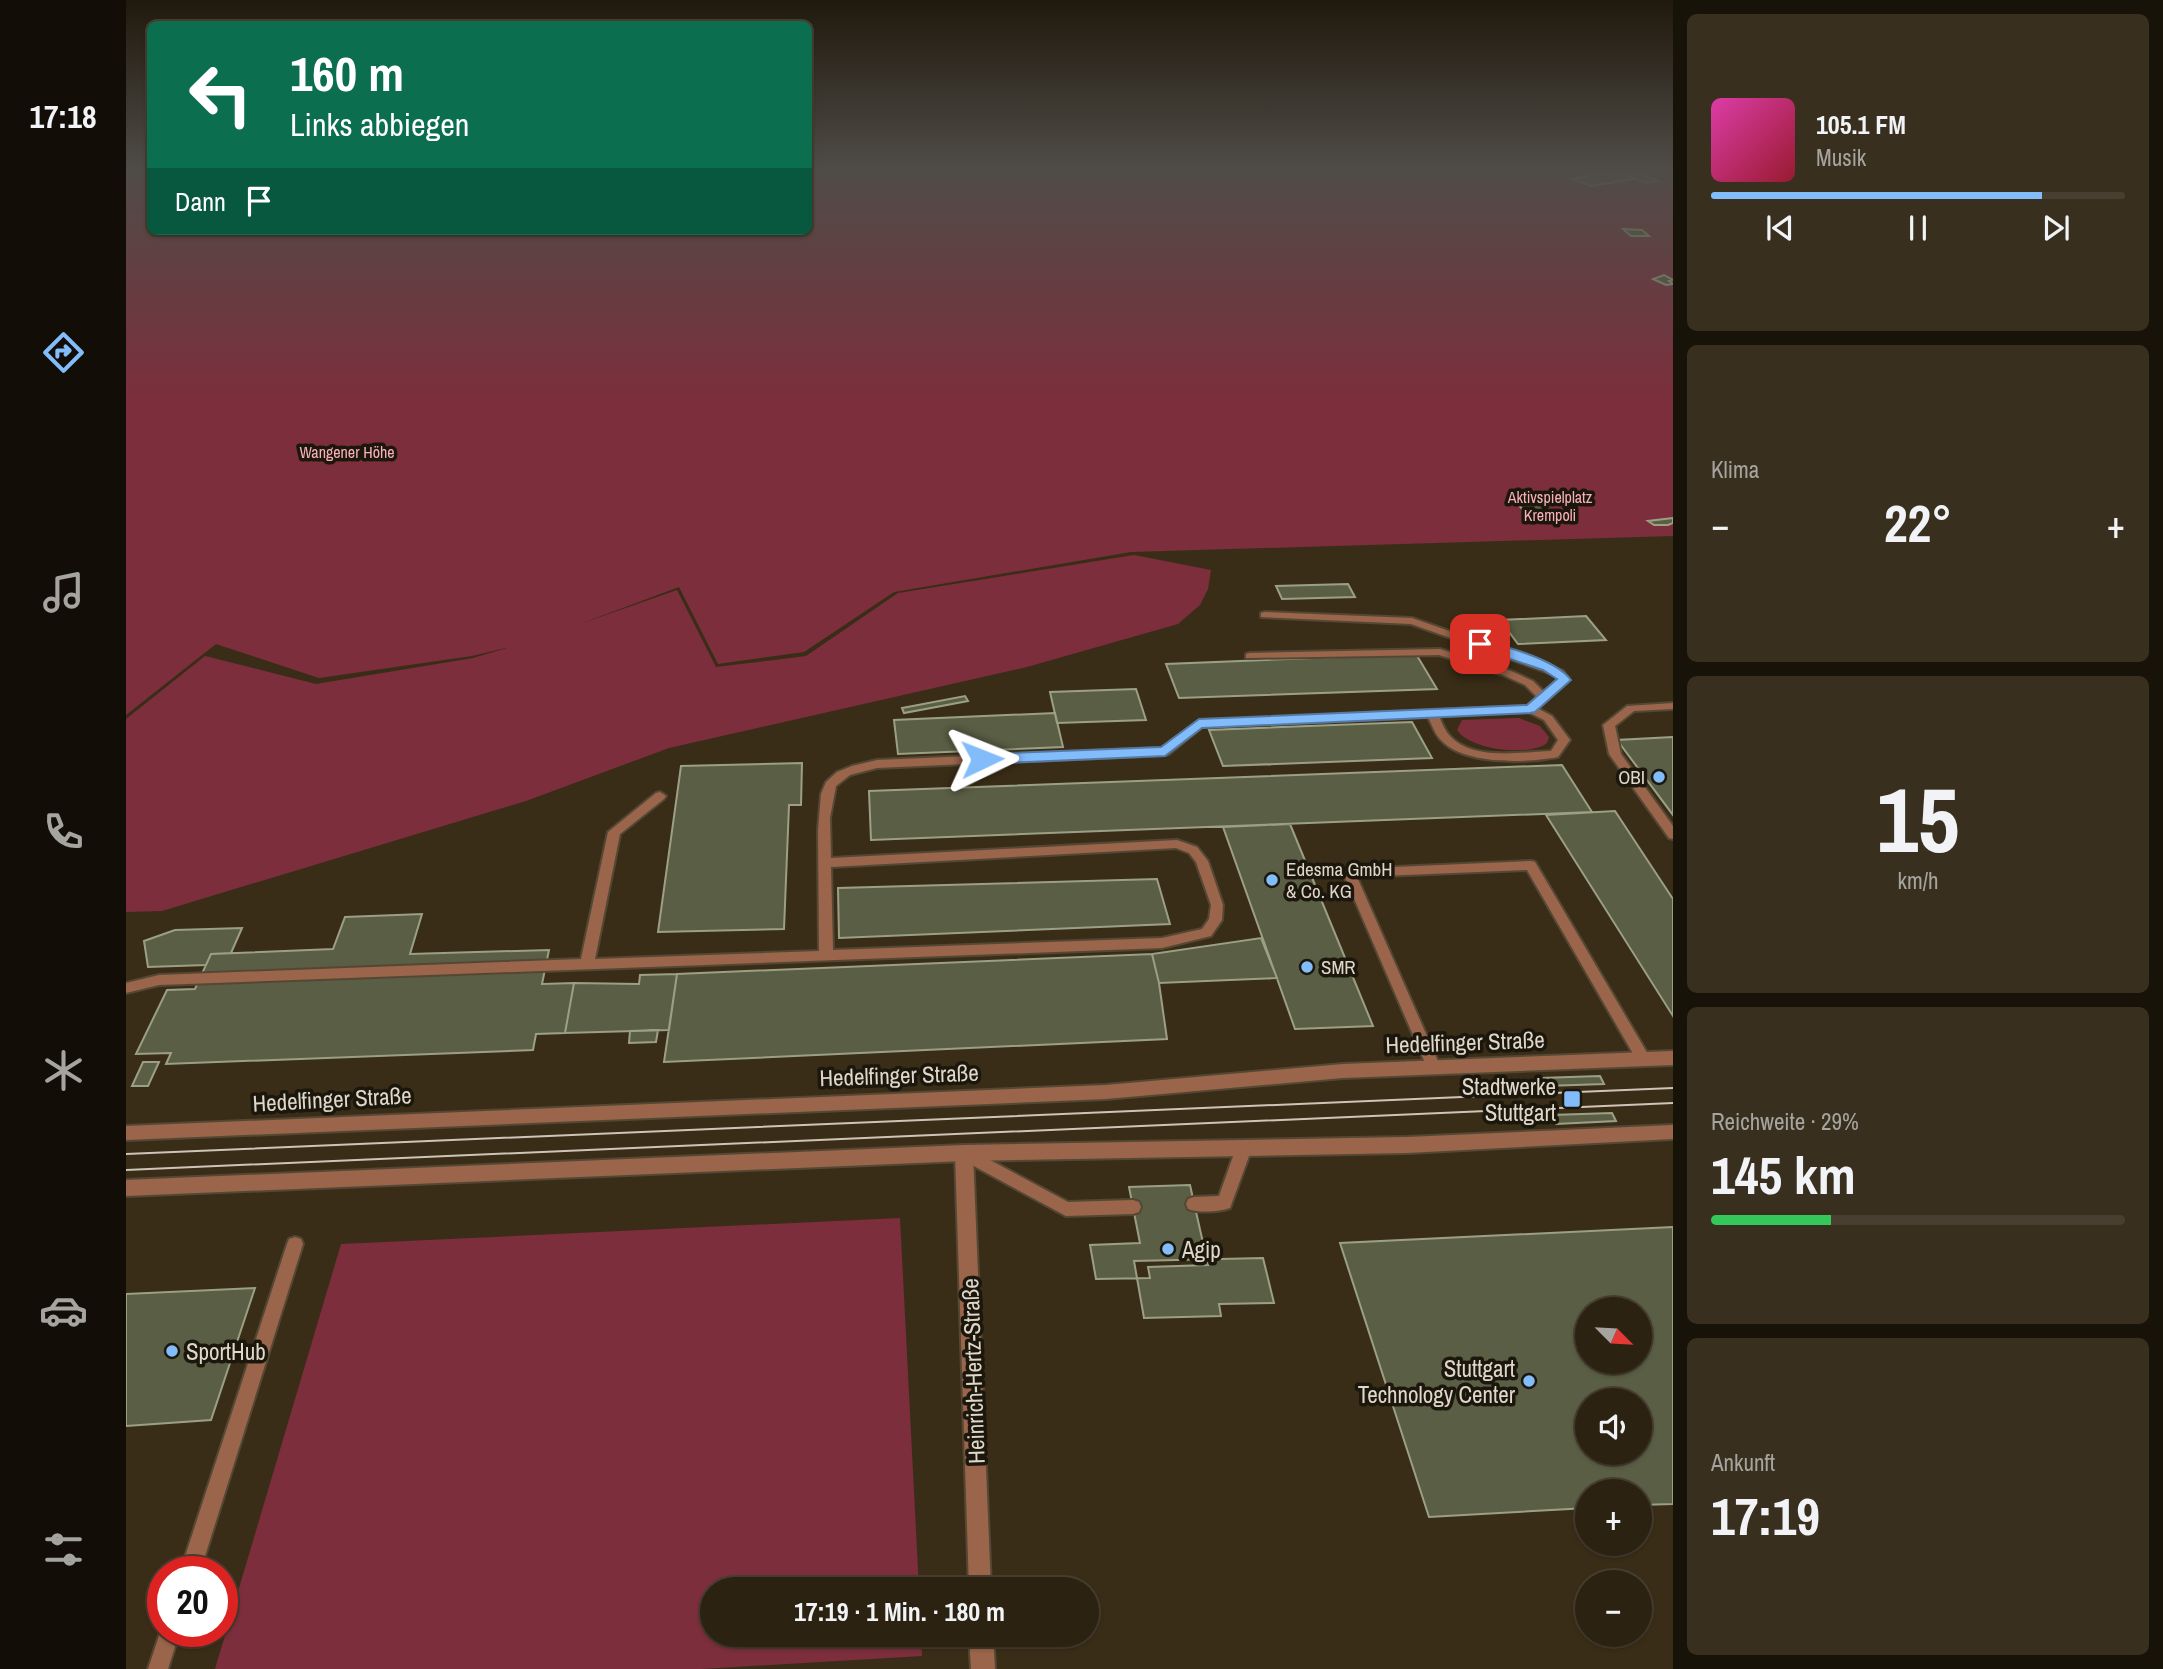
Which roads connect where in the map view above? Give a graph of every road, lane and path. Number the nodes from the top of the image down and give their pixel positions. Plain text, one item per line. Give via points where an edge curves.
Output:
1 (1265, 615) dead end
2 (1250, 656) dead end
3 (1544, 698) junction
4 (1673, 706) edge
5 (1530, 709) junction
6 (1432, 713) junction
7 (660, 796) dead end
8 (1673, 835) edge
9 (825, 863) junction
10 (826, 955) junction
11 (587, 964) junction
12 (126, 988) edge
13 (1673, 1058) edge
14 (1644, 1060) junction
15 (1434, 1068) junction
16 (1673, 1132) edge
17 (126, 1133) edge
18 (1244, 1148) junction
19 (964, 1153) junction
20 (126, 1188) edge
21 (1194, 1204) dead end
22 (1133, 1207) dead end
23 (295, 1244) dead end
24 (195, 1556) edge
25 (980, 1577) edge
26 (165, 1647) edge
27 (981, 1647) edge
28 (158, 1669) edge
29 (982, 1669) edge

1 - 3 lane via 1412,621 1559,673 1564,680
2 - 3 lane via 1440,652 1530,683
3 - 5 lane
4 - 8 lane via 1631,708 1609,725 1615,754
5 - 6 lane
5 - 6 lane via 1548,718 1564,740 1554,754 1492,757 1464,749 1446,738
6 - 9 lane via 1199,724 1165,751 877,764 852,769 834,779 825,795
7 - 11 lane via 614,832
9 - 10 lane
9 - 10 lane via 1177,844 1193,850 1202,861 1217,905 1215,920 1206,933 1162,943
10 - 11 lane
11 - 12 lane via 159,980
13 - 14 street, Hedelfinger Straße
14 - 15 street, Hedelfinger Straße
14 - 15 lane via 1531,865 1349,873
15 - 17 street, Hedelfinger Straße via 1343,1071 1106,1092
16 - 18 street
18 - 19 street
18 - 21 lane via 1224,1203
19 - 20 street
19 - 22 lane via 1066,1209
19 - 25 street, Heinrich-Hertz-Straße
23 - 24 lane
26 - 28 lane
27 - 29 street

